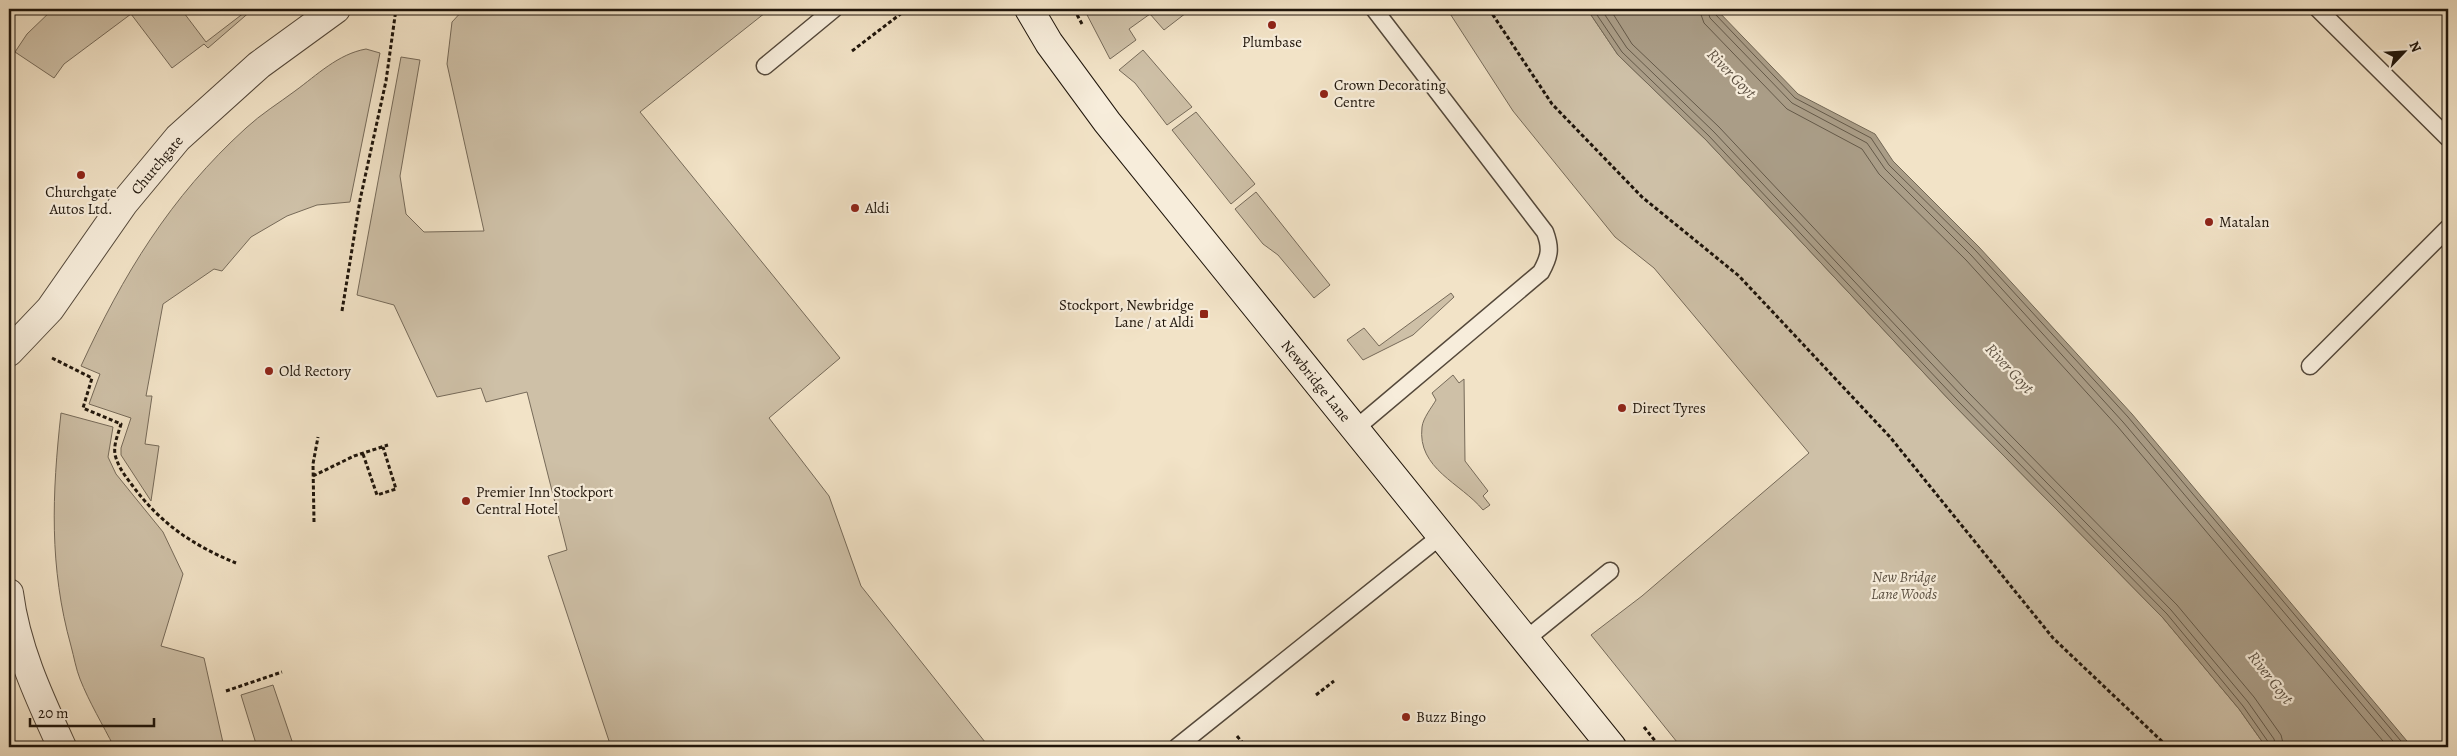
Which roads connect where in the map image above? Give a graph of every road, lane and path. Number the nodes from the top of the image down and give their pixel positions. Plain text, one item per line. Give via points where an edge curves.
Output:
1 (336, 9) edge
2 (396, 9) edge
3 (834, 9) edge
4 (907, 9) edge
5 (1029, 9) edge
6 (1374, 9) edge
7 (1489, 9) edge
8 (2318, 9) edge
9 (852, 51) dead end
10 (765, 66) dead end
11 (2448, 138) edge
12 (2448, 228) edge
13 (342, 310) dead end
14 (13, 346) edge
15 (2310, 366) dead end
16 (1355, 429) junction
17 (318, 437) dead end
18 (388, 445) dead end
19 (383, 447) junction
20 (363, 454) junction
21 (313, 476) junction
22 (314, 522) dead end
23 (1442, 535) junction
24 (236, 563) dead end
25 (1610, 571) dead end
26 (9, 603) edge
27 (1525, 640) junction
28 (282, 672) dead end
29 (1334, 681) dead end
30 (226, 691) dead end
31 (1316, 695) dead end
32 (1237, 736) dead end
33 (62, 747) edge
34 (1177, 747) edge
35 (1246, 747) edge
36 (1612, 747) edge
37 (2168, 747) edge

1 - 14 street, Churchgate via 259,65 178,138 124,203 50,309
2 - 13 path via 386,81 360,200
3 - 10 lane
4 - 9 path
5 - 16 street, Newbridge Lane via 1049,43 1107,122
6 - 16 lane via 1545,232 1550,246 1549,258 1541,272
7 - 37 path via 1552,104 1642,197 1739,276 1890,438 2053,638
8 - 11 lane
12 - 15 lane
14 - 24 path via 92,378 83,408 121,424 115,446 116,458 144,501 174,530 204,550
16 - 23 street, Newbridge Lane
17 - 21 path
18 - 19 path
19 - 20 path
19 - 20 path via 396,489 377,495
20 - 21 path
21 - 22 path
23 - 27 street, Newbridge Lane
23 - 34 lane
25 - 27 lane
26 - 33 street via 29,674
27 - 36 street, Newbridge Lane
28 - 30 path
29 - 31 path
32 - 35 path

